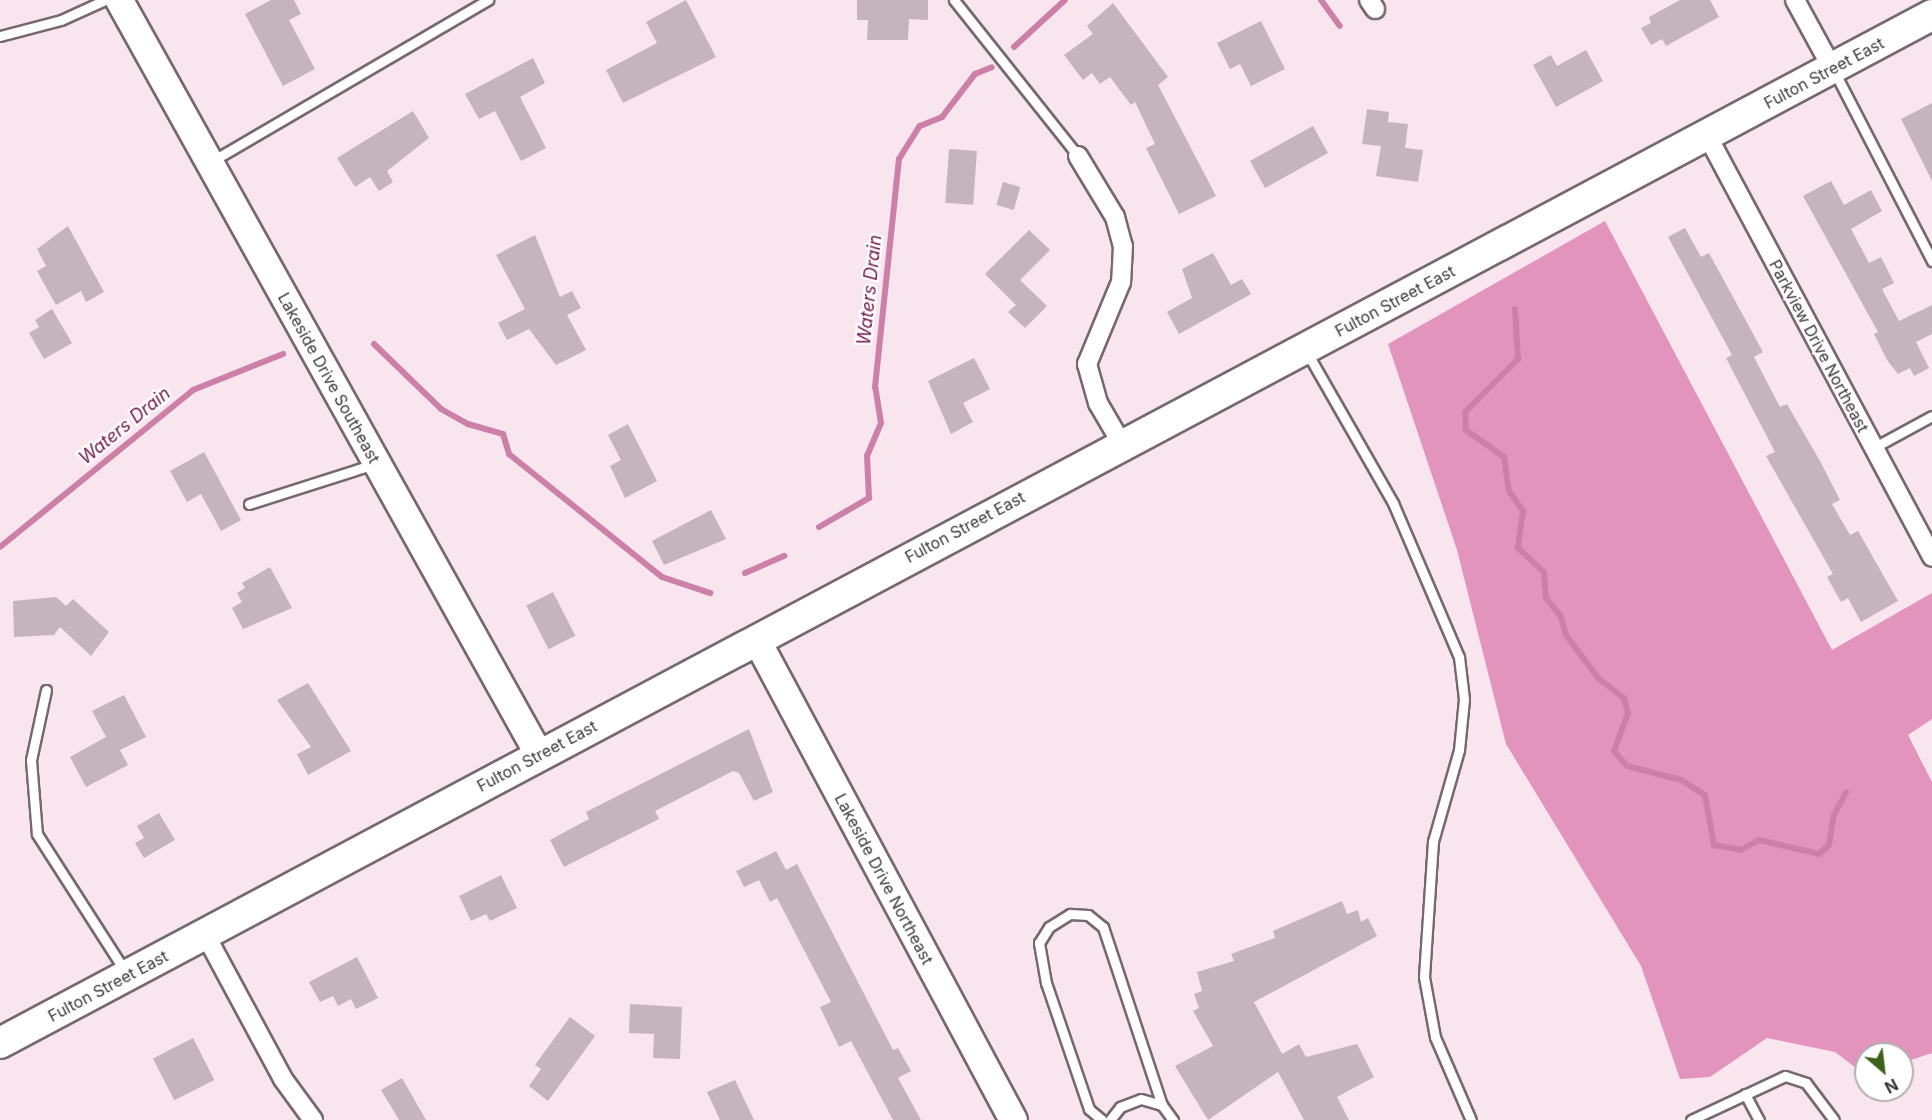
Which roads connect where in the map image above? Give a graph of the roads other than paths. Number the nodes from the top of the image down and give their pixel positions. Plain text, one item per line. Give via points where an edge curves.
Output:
1 (105, 0) edge
2 (119, 0) edge
3 (488, 0) edge
4 (954, 0) edge
5 (1795, 0) edge
6 (1932, 15) edge
7 (0, 36) edge
8 (1832, 68) junction
9 (1707, 135) junction
10 (1078, 156) joint
11 (210, 162) junction
12 (1932, 261) edge
13 (1305, 349) junction
14 (1932, 416) edge
15 (1122, 444) junction
16 (1873, 448) junction
17 (376, 463) junction
18 (249, 504) dead end
19 (1932, 557) edge
20 (756, 639) junction
21 (46, 690) dead end
22 (539, 755) junction
23 (206, 934) junction
24 (128, 975) junction
25 (0, 1043) edge
26 (1745, 1094) junction
27 (1162, 1105) junction
28 (313, 1120) edge
29 (1013, 1120) edge
30 (1102, 1120) edge
31 (1110, 1120) edge
32 (1173, 1120) edge
33 (1471, 1120) edge
34 (1691, 1120) edge
35 (1759, 1120) edge
36 (1834, 1120) edge

1 - 7 lane via 61,20
2 - 11 street, Lakeside Drive Southeast
3 - 11 lane
4 - 10 lane
5 - 8 street
6 - 8 main road, Fulton Street East
8 - 9 main road, Fulton Street East
8 - 12 lane
9 - 13 main road, Fulton Street East
9 - 16 street, Parkview Drive Northeast
10 - 15 street via 1115,218 1123,246 1121,282 1087,364 1098,403
11 - 17 street, Lakeside Drive Southeast
13 - 15 main road, Fulton Street East
13 - 33 lane via 1394,503 1459,657 1464,699 1459,750 1433,841 1424,977 1435,1036
14 - 16 lane
15 - 20 main road, Fulton Street East
16 - 19 street, Parkview Drive Northeast
17 - 18 lane
17 - 22 street, Lakeside Drive Southeast
20 - 22 main road, Fulton Street East
20 - 29 street, Lakeside Drive Northeast
21 - 24 lane via 31,760 37,834
22 - 23 main road, Fulton Street East
23 - 24 main road, Fulton Street East
23 - 28 street via 283,1079
24 - 25 main road, Fulton Street East
26 - 34 lane
26 - 35 lane
26 - 36 lane via 1785,1076 1806,1083
27 - 30 lane via 1103,927 1088,915 1070,914 1049,927 1039,943 1046,983 1089,1109
27 - 31 lane via 1129,1101
27 - 32 lane

